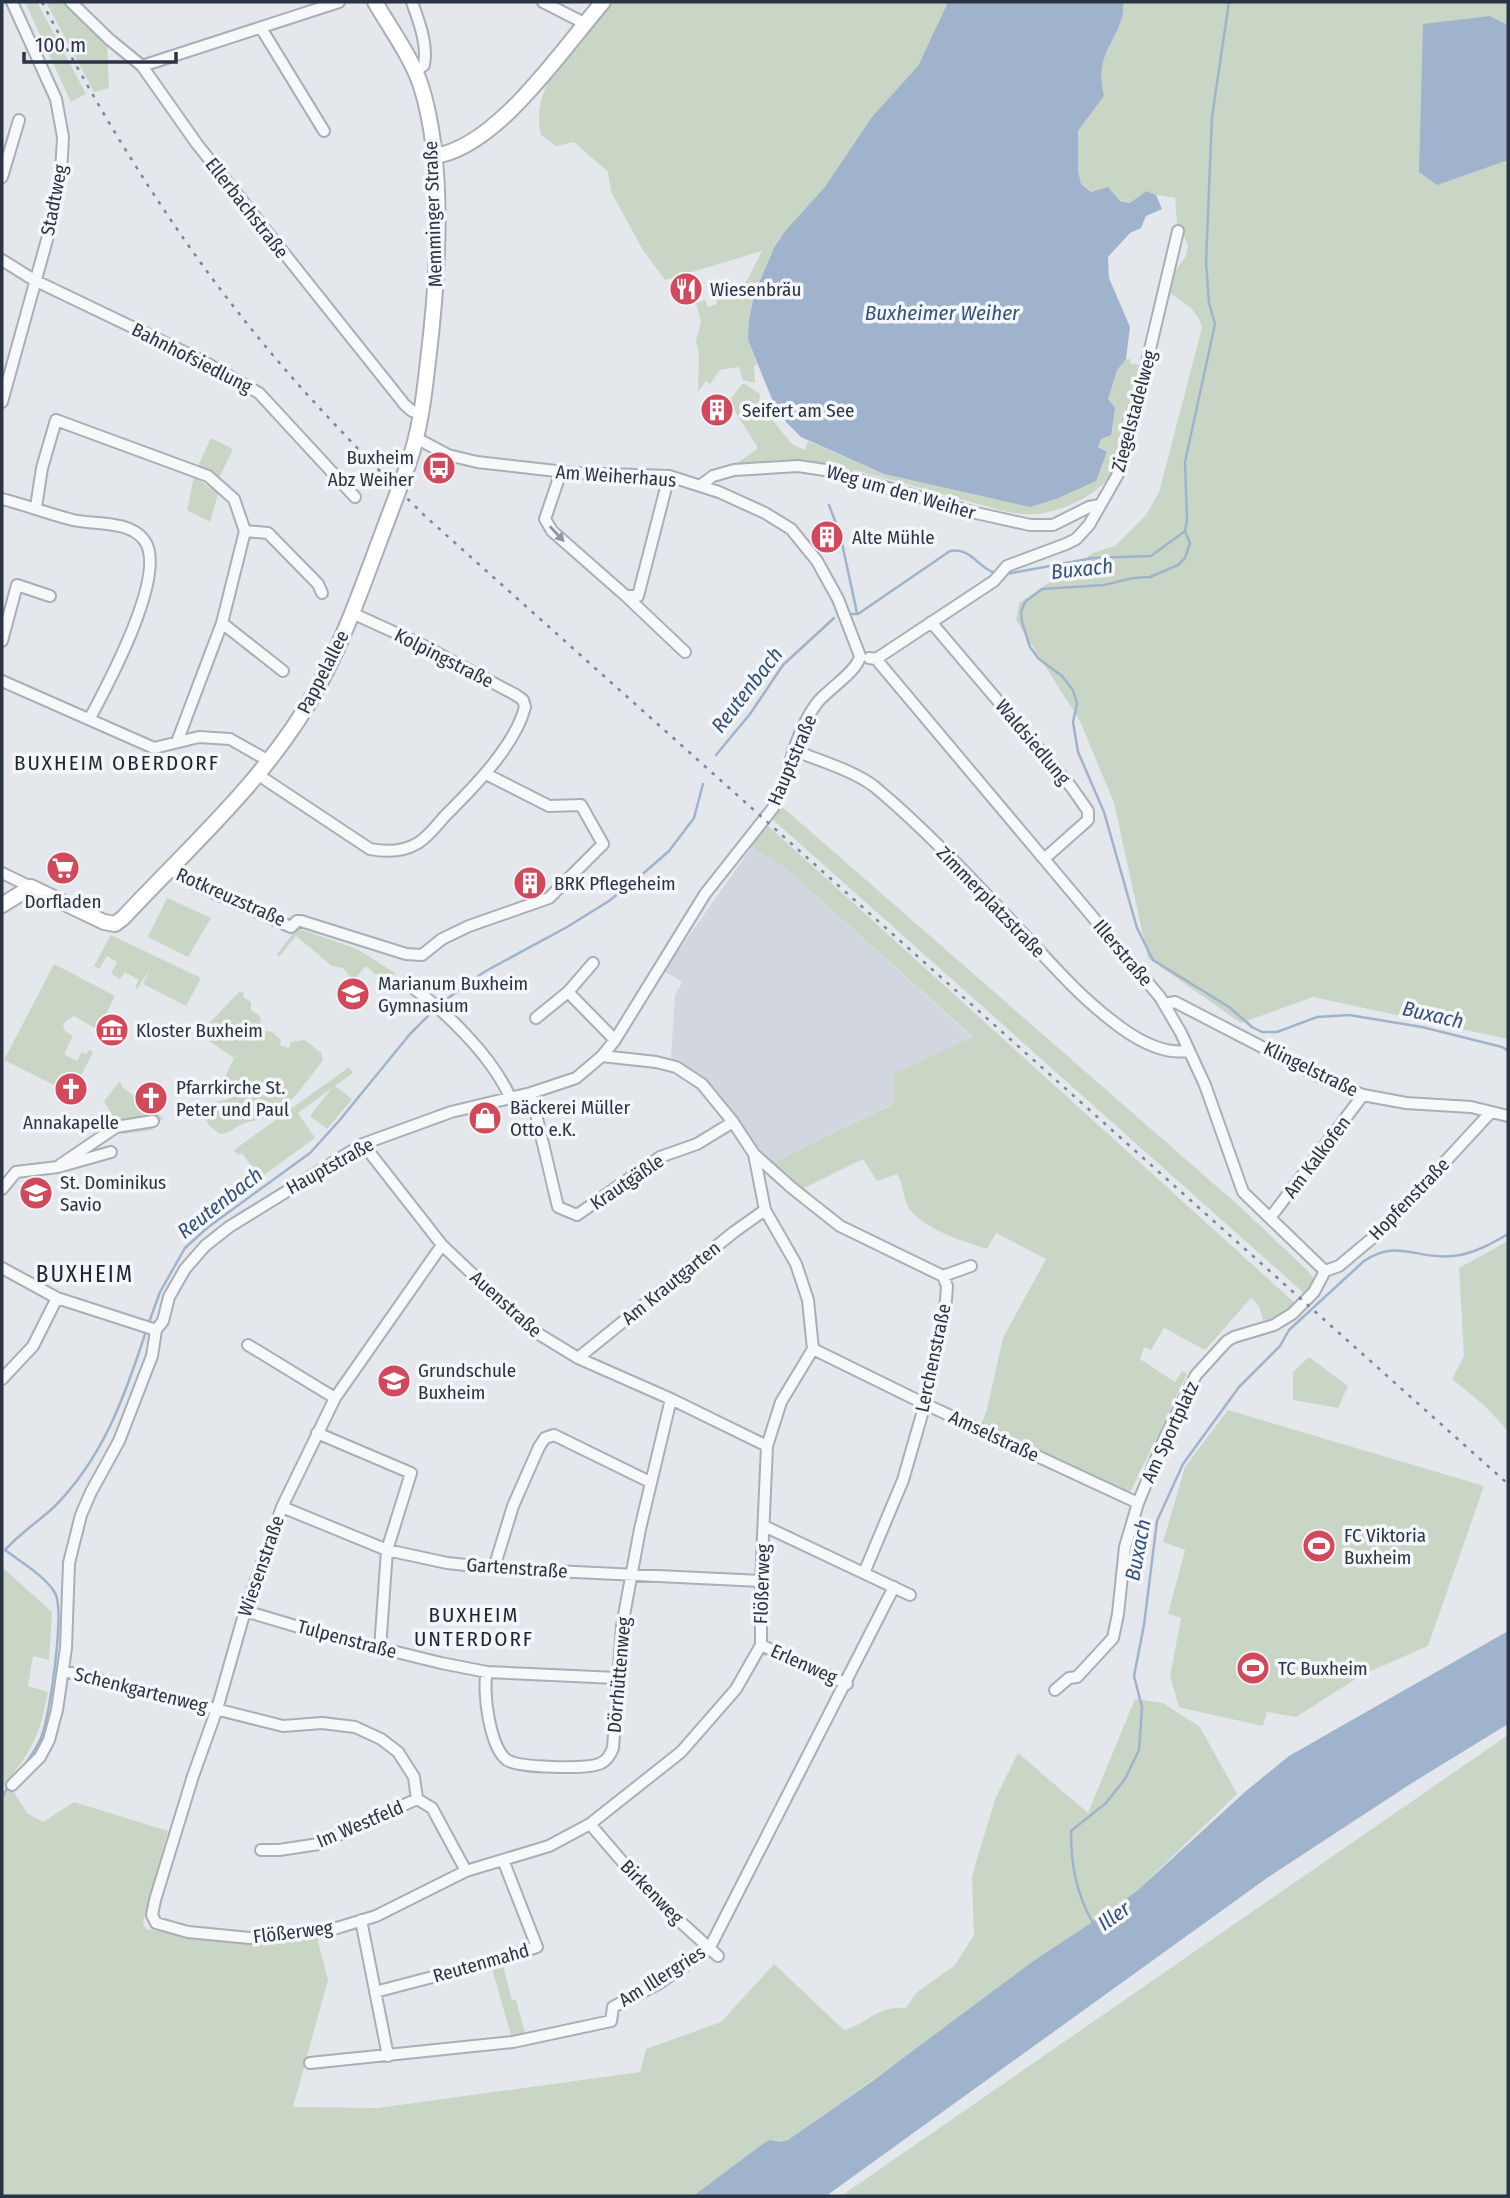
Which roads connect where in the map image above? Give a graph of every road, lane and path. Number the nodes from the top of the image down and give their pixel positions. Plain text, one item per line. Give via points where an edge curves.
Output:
1 (12, 2) edge
2 (71, 2) edge
3 (339, 2) edge
4 (375, 2) edge
5 (412, 2) edge
6 (543, 2) edge
7 (603, 2) edge
8 (584, 23) junction
9 (261, 28) junction
10 (142, 66) junction
11 (415, 72) junction
12 (19, 120) dead end
13 (324, 131) dead end
14 (434, 156) junction
15 (2, 177) edge
16 (1178, 232) dead end
17 (2, 260) edge
18 (34, 279) junction
19 (2, 402) edge
20 (422, 413) junction
21 (416, 438) junction
22 (561, 472) junction
23 (669, 476) junction
24 (701, 485) junction
25 (355, 497) dead end
26 (2, 499) edge
27 (1100, 505) junction
28 (36, 507) junction
29 (246, 531) junction
30 (322, 593) dead end
31 (50, 596) dead end
32 (625, 596) junction
33 (352, 613) junction
34 (931, 622) junction
35 (222, 623) junction
36 (2, 641) edge
37 (685, 652) dead end
38 (860, 656) junction
39 (876, 659) junction
40 (283, 671) dead end
41 (2, 681) edge
42 (90, 718) junction
43 (177, 742) junction
44 (793, 750) junction
45 (269, 761) junction
46 (257, 774) junction
47 (486, 774) junction
48 (1044, 859) junction
49 (169, 869) junction
50 (2, 873) edge
51 (31, 887) junction
52 (2, 905) edge
53 (593, 963) dead end
54 (406, 983) dead end
55 (568, 992) junction
56 (1164, 1004) junction
57 (536, 1018) dead end
58 (615, 1040) junction
59 (1188, 1051) junction
60 (602, 1056) junction
61 (531, 1093) junction
62 (1363, 1095) junction
63 (510, 1097) junction
64 (1491, 1112) junction
65 (1508, 1116) edge
66 (153, 1121) dead end
67 (733, 1122) junction
68 (363, 1144) junction
69 (111, 1152) dead end
70 (754, 1154) junction
71 (58, 1167) junction
72 (2, 1189) edge
73 (765, 1210) junction
74 (1270, 1218) junction
75 (442, 1245) junction
76 (971, 1266) dead end
77 (2, 1268) edge
78 (1324, 1274) junction
79 (943, 1276) junction
80 (57, 1298) junction
81 (156, 1330) junction
82 (247, 1345) dead end
83 (813, 1349) junction
84 (578, 1358) junction
85 (2, 1379) edge
86 (335, 1398) junction
87 (671, 1399) junction
88 (925, 1404) junction
89 (317, 1433) junction
90 (767, 1446) junction
91 (650, 1482) junction
92 (1138, 1503) junction
93 (282, 1507) junction
94 (764, 1526) junction
95 (387, 1550) junction
96 (494, 1568) junction
97 (864, 1573) junction
98 (631, 1575) junction
99 (761, 1581) junction
100 (894, 1587) junction
101 (910, 1595) dead end
102 (245, 1611) junction
103 (761, 1645) junction
104 (380, 1648) junction
105 (64, 1671) junction
106 (487, 1672) junction
107 (616, 1678) junction
108 (847, 1684) junction
109 (1055, 1690) dead end
110 (218, 1709) junction
111 (12, 1785) dead end
112 (417, 1799) junction
113 (590, 1824) junction
114 (261, 1850) dead end
115 (503, 1860) junction
116 (466, 1871) junction
117 (154, 1920) joint
118 (360, 1920) junction
119 (713, 1953) junction
120 (375, 1992) junction
121 (388, 2056) junction
122 (310, 2063) dead end

1 - 18 street, Stadtweg via 57,99 63,137 61,173
2 - 10 street, Ellerbachstraße
3 - 9 street
4 - 11 street, Memminger Straße
5 - 11 street via 425,57 424,65
6 - 8 street
7 - 8 street
8 - 14 street via 513,108 455,150
9 - 10 street
9 - 13 street
10 - 20 street, Ellerbachstraße via 197,144 367,360 405,405
11 - 14 street, Memminger Straße
12 - 15 street
14 - 20 street, Memminger Straße via 436,303
16 - 27 street, Ziegelstadelweg via 1126,454
17 - 18 street, Bahnhofsiedlung
18 - 19 street, Stadtweg
18 - 25 street, Bahnhofsiedlung via 259,393
20 - 21 street, Memminger Straße
21 - 22 street, Am Weiherhaus via 467,461
21 - 33 street, Pappelallee, bridge
22 - 23 street, Am Weiherhaus
22 -> 32 street via 545,519 552,531
23 - 24 street, Am Weiherhaus
23 - 32 street via 638,596
24 - 27 street, Weg um den Weiher via 734,470 798,466 1030,525 1053,525
24 - 38 street, Am Weiherhaus via 774,518 799,538 838,599
26 - 28 street
27 - 34 street, Ziegelstadelweg via 1076,539 1014,562 994,581
28 - 29 street via 56,420 208,476 234,499
28 - 42 street via 74,520 125,527 143,538 148,548 149,574 139,612
29 - 30 street via 268,533
29 - 35 street
31 - 36 street via 17,585
32 - 37 street
33 - 45 street, Pappelallee via 320,684
33 - 47 street, Kolpingstraße via 523,700 523,713
34 - 39 street, Ziegelstadelweg
34 - 48 street, Waldsiedlung via 1088,811 1088,820
35 - 40 street
35 - 43 street
38 - 39 street
38 - 44 street, Hauptstraße via 856,666 816,704
39 - 48 street, Illerstraße
41 - 42 street
42 - 43 street via 154,748
43 - 45 street via 199,737 230,739
44 - 58 street, Hauptstraße via 773,808 699,903
44 - 59 street, Zimmerplatzstraße via 875,788 1111,1020 1149,1044
45 - 46 street, Pappelallee
46 - 47 street via 355,840 383,851 420,842
46 - 49 street, Pappelallee
47 - 49 street, Rotkreuzstraße via 549,806 581,805 603,844 549,898 456,932 422,956 301,921 291,927
48 - 56 street, Illerstraße
49 - 51 street, Pappelallee via 115,923
50 - 51 street
51 - 52 street
53 - 55 street
54 - 63 street via 483,1055
55 - 57 street
55 - 58 street
56 - 59 street, Illerstraße
56 - 62 street, Klingelstraße via 1175,1002
58 - 60 street, Hauptstraße
59 - 74 street, Illerstraße via 1215,1111 1241,1188
60 - 61 street, Hauptstraße via 576,1078
60 - 67 street via 656,1062 690,1074
61 - 63 street, Hauptstraße
61 - 67 street, Krautgäßle via 558,1207 577,1215 660,1157 697,1144
62 - 64 street, Klingelstraße
62 - 74 street, Am Kalkofen
63 - 68 street, Hauptstraße via 451,1112
64 - 65 street, Klingelstraße
64 - 78 street, Hopfenstraße via 1382,1230
66 - 71 street via 116,1127
67 - 70 street
68 - 75 street, Auenstraße
68 - 81 street, Hauptstraße via 255,1209 205,1246 177,1281
69 - 71 street
70 - 73 street
70 - 79 street, Lerchenstraße via 840,1226
71 - 72 street via 16,1172
73 - 83 street via 796,1264 808,1300
73 - 84 street, Am Krautgarten
74 - 78 street, Illerstraße
75 - 84 street, Auenstraße via 528,1328
75 - 86 street, Wiesenstraße
76 - 79 street
77 - 80 street
78 - 92 street, Am Sportplatz via 1292,1314 1274,1325 1234,1336 1207,1361 1189,1387
79 - 88 street, Lerchenstraße via 946,1300
80 - 81 street
80 - 85 street via 33,1346
81 - 105 street, Hauptstraße via 152,1356 122,1434 76,1529 69,1563
82 - 86 street
83 - 88 street, Amselstraße
83 - 90 street, Flößerweg via 780,1402
84 - 87 street, Auenstraße
86 - 89 street, Wiesenstraße
87 - 90 street, Auenstraße
87 - 91 street, Dörrhüttenweg
88 - 92 street, Amselstraße
88 - 97 street, Lerchenstraße via 904,1480
89 - 93 street, Wiesenstraße
89 - 95 street via 411,1473
90 - 94 street, Flößerweg
91 - 96 street via 548,1436 513,1506
91 - 98 street, Dörrhüttenweg
92 - 109 street, Am Sportplatz via 1125,1547 1113,1638 1077,1677
93 - 95 street, Gartenstraße
93 - 102 street, Wiesenstraße
94 - 97 street
94 - 99 street, Flößerweg
95 - 96 street, Gartenstraße
95 - 104 street
96 - 98 street, Gartenstraße
97 - 100 street
98 - 99 street, Gartenstraße
98 - 107 street, Dörrhüttenweg
99 - 103 street, Flößerweg
100 - 101 street
100 - 108 street, Am Illergries
102 - 104 street, Tulpenstraße
102 - 110 street, Wiesenstraße
103 - 108 street, Erlenweg
103 - 113 street, Flößerweg via 736,1689 681,1752
104 - 106 street, Tulpenstraße
105 - 110 street, Schenkgartenweg
105 - 111 street, Hauptstraße via 44,1749
106 - 107 street, Tulpenstraße
106 - 107 street, Dörrhüttenweg via 484,1684 496,1743 509,1761 528,1765 587,1766 606,1761 613,1748
108 - 119 street, Am Illergries
110 - 112 street, Im Westfeld via 283,1726 339,1723 368,1732 405,1761 417,1783
110 - 117 street, Wiesenstraße via 155,1900
112 - 114 street, Im Westfeld via 319,1844
112 - 116 street, Im Westfeld via 432,1808
113 - 115 street, Flößerweg via 549,1846
113 - 119 street, Birkenweg via 650,1894
115 - 116 street, Flößerweg
115 - 120 street, Reutenmahd via 537,1947
116 - 118 street, Flößerweg
117 - 118 street, Flößerweg via 188,1932 250,1938 327,1931
118 - 120 street
119 - 121 street, Am Illergries via 613,2007 611,2021 513,2042
120 - 121 street
121 - 122 street, Am Illergries

